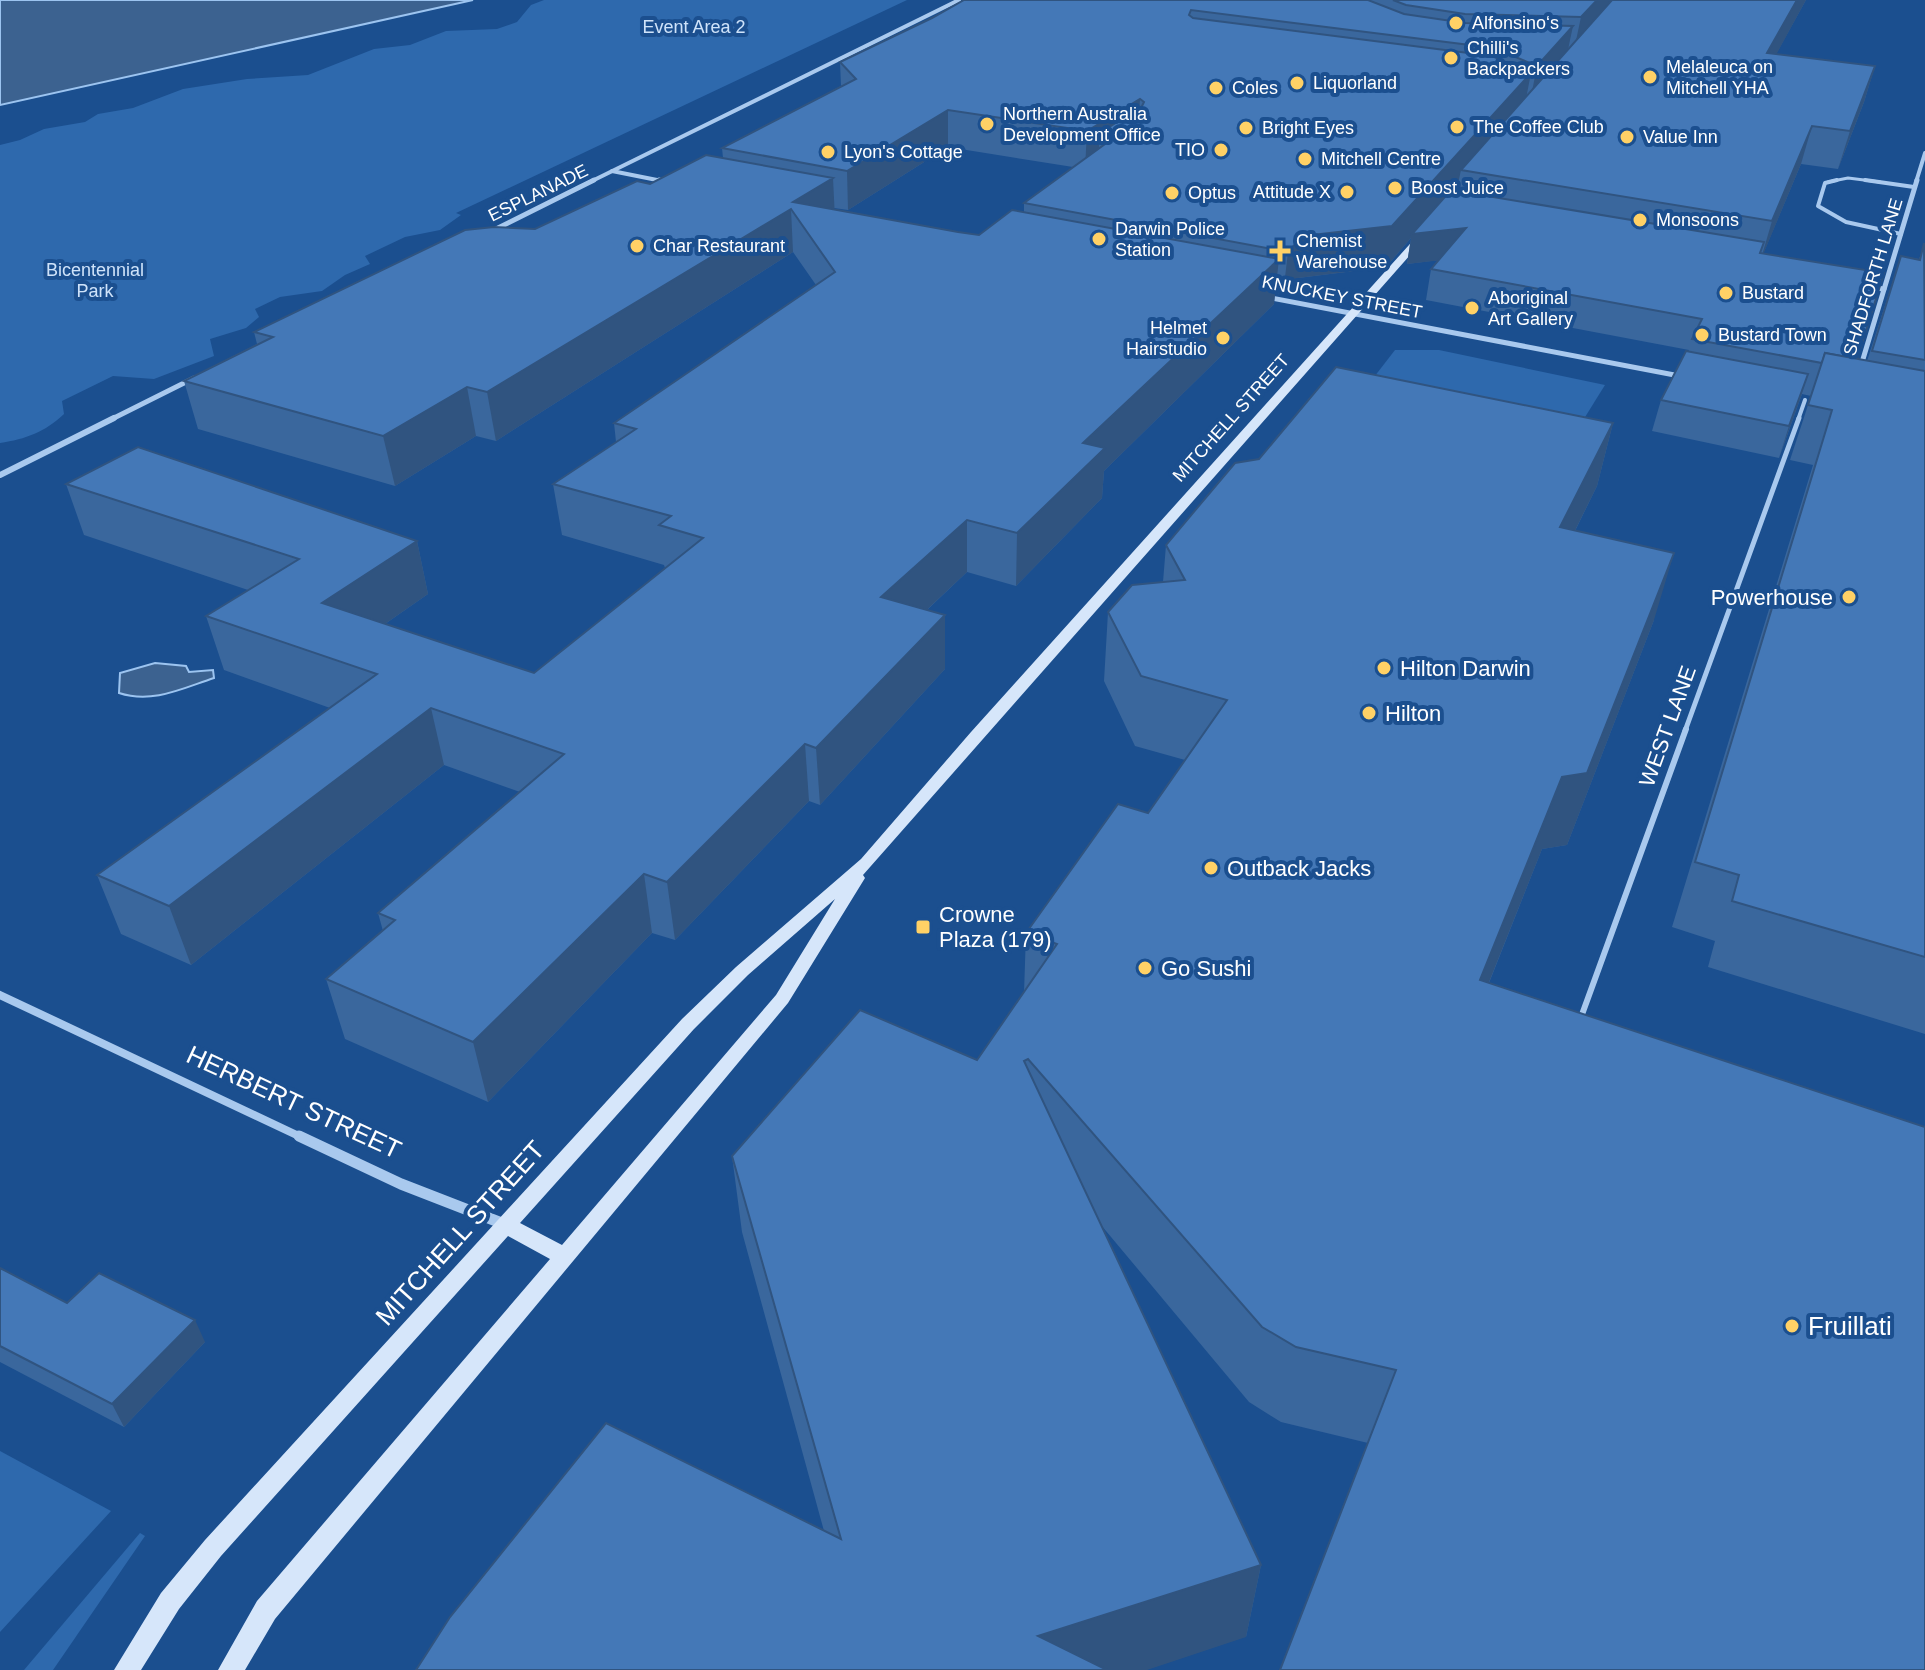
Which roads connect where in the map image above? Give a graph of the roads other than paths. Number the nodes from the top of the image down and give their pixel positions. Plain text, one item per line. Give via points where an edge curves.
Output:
1 (959, 0) edge
2 (1925, 153) edge
3 (612, 171) junction
4 (681, 185) edge
5 (1914, 187) junction
6 (1433, 223) edge
7 (485, 234) edge
8 (1901, 234) junction
9 (1853, 284) edge
10 (1884, 289) junction
11 (1262, 296) edge
12 (1355, 314) junction
13 (205, 373) edge
14 (1696, 379) edge
15 (1856, 381) edge
16 (1789, 397) edge
17 (1805, 400) junction
18 (1819, 402) edge
19 (0, 475) edge
20 (867, 863) junction
21 (0, 995) edge
22 (1574, 1036) edge
23 (505, 1225) junction
24 (566, 1257) junction
25 (127, 1670) edge
26 (231, 1670) edge

1 - 3 street, ESPLANADE
2 - 5 street, SHADFORTH LANE
3 - 4 street
3 - 7 street, ESPLANADE
5 - 8 street, SHADFORTH LANE
5 - 8 lane via 1848,178 1825,183 1818,206 1856,226
6 - 12 street, MITCHELL STREET
8 - 10 street, SHADFORTH LANE
9 - 10 street
10 - 15 street, SHADFORTH LANE
11 - 12 street, KNUCKEY STREET
12 - 14 street, KNUCKEY STREET
12 - 20 street, MITCHELL STREET
13 - 19 street
16 - 17 street
17 - 18 street
17 - 22 lane, WEST LANE
20 - 23 street, MITCHELL STREET via 688,1024
20 - 24 street, MITCHELL STREET via 782,999
21 - 23 street, HERBERT STREET via 401,1184
23 - 24 street, HERBERT STREET
23 - 25 street, MITCHELL STREET via 213,1548 170,1601
24 - 26 street, MITCHELL STREET via 266,1610

